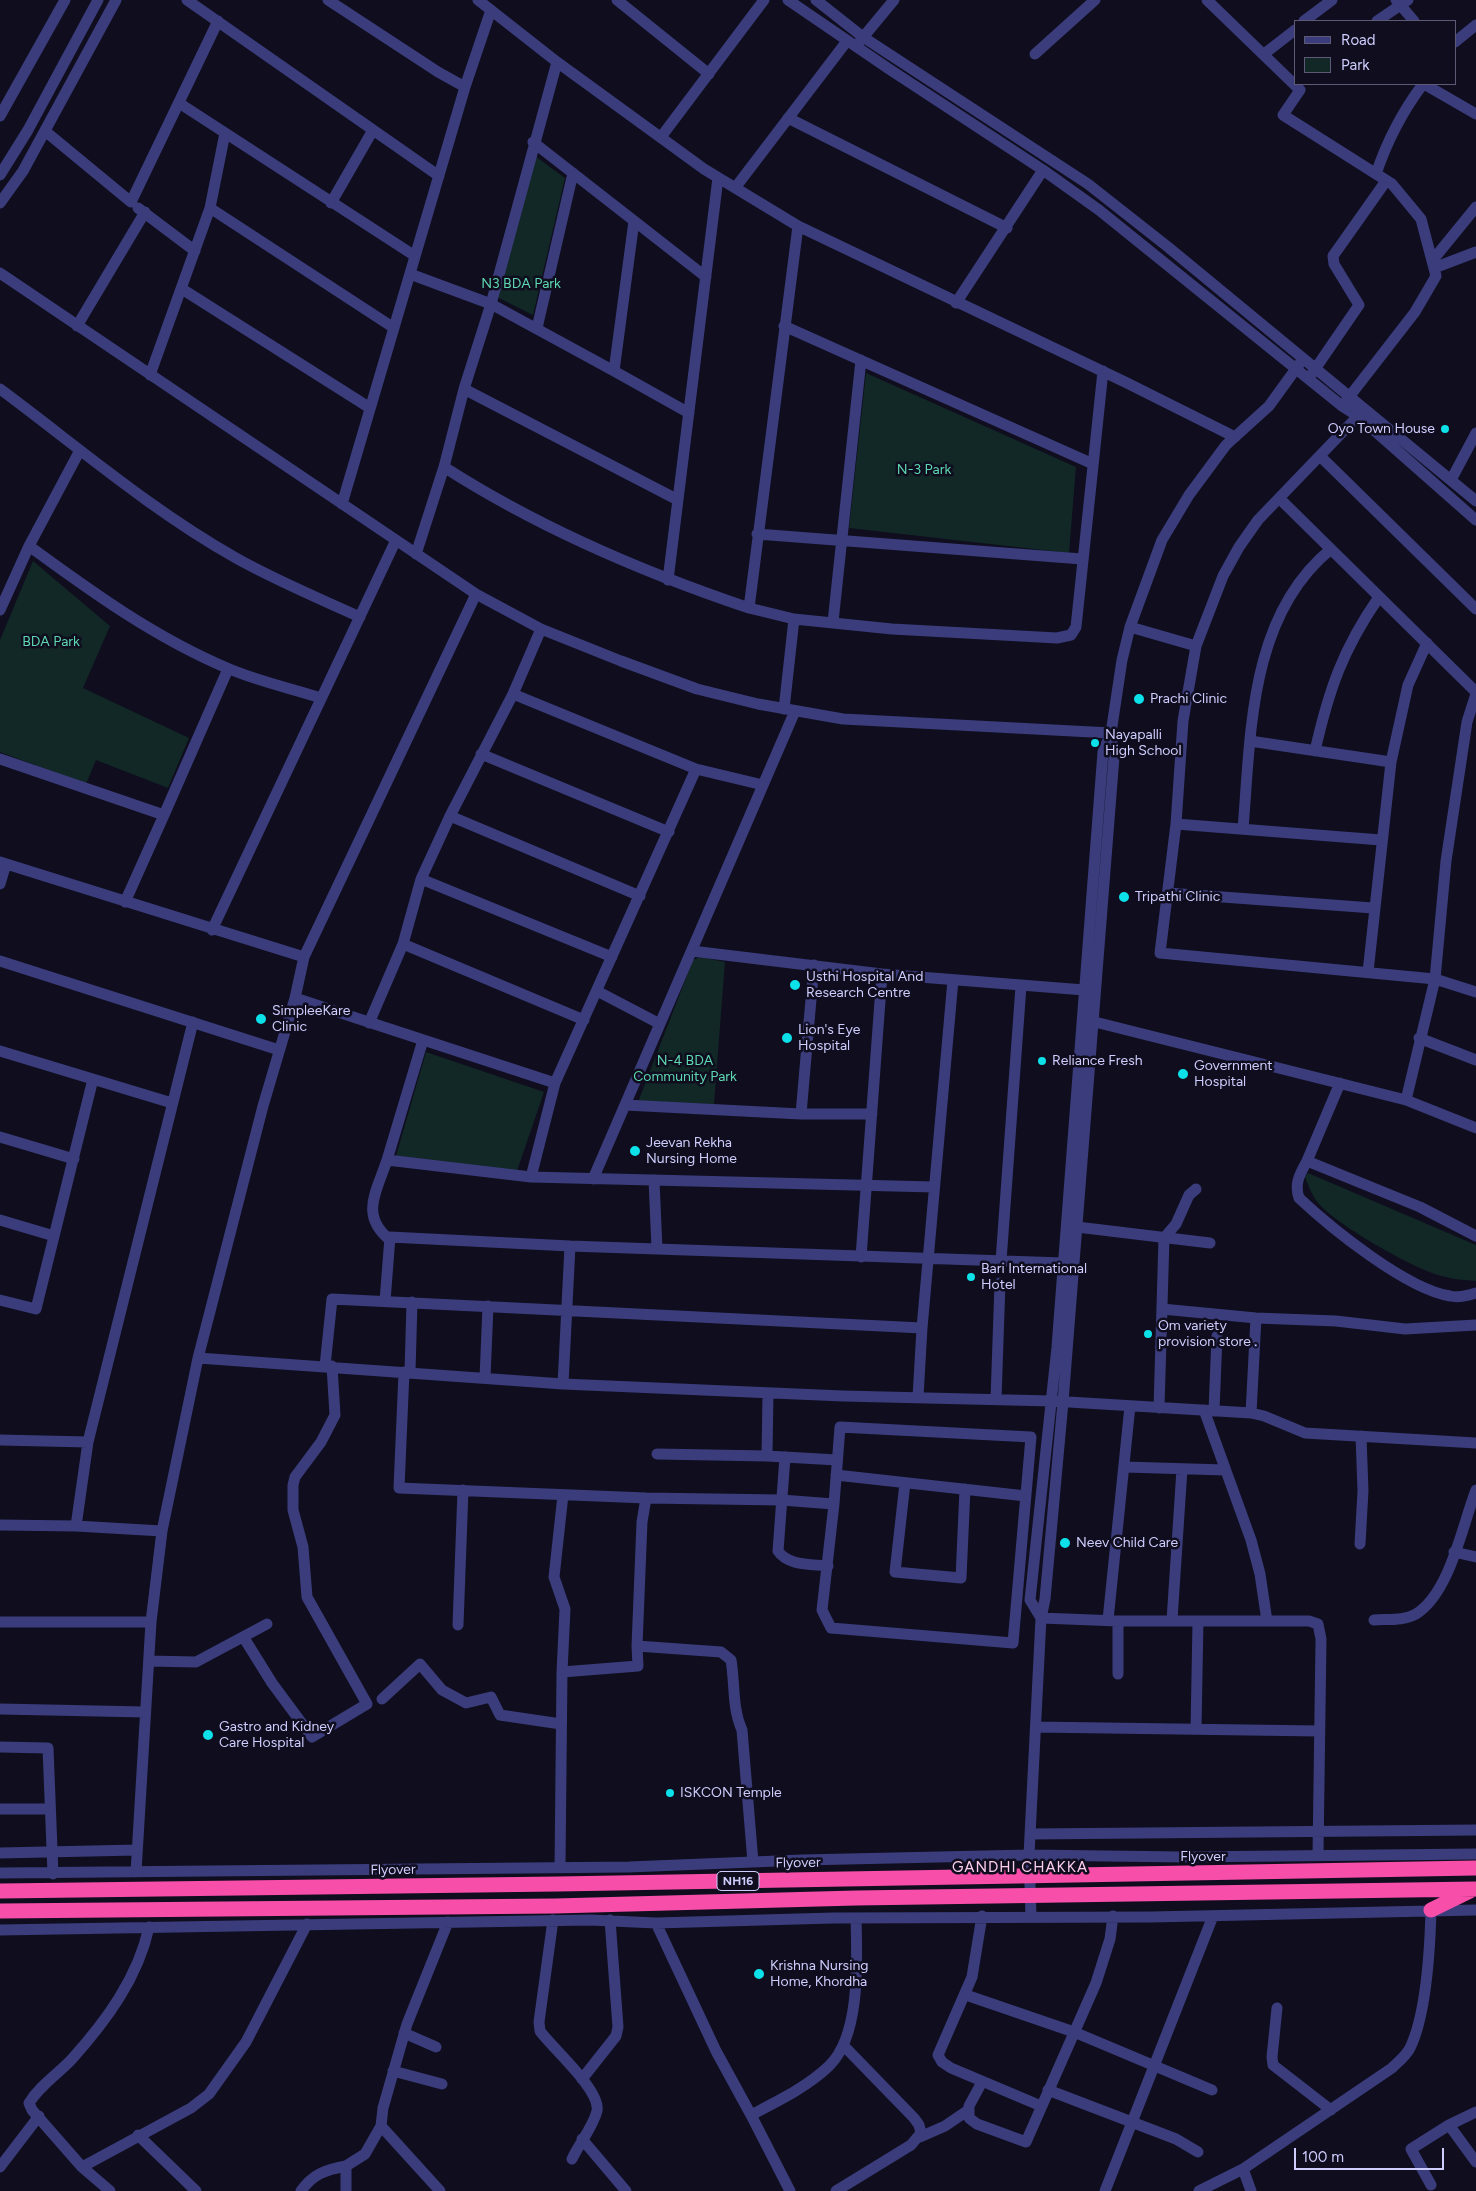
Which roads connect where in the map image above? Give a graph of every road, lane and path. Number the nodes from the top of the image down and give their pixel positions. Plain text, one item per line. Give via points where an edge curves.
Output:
1 (65, 0) edge
2 (98, 0) edge
3 (116, 0) edge
4 (187, 0) edge
5 (328, 0) edge
6 (478, 0) edge
7 (617, 0) edge
8 (764, 0) edge
9 (788, 0) edge
10 (816, 0) edge
11 (894, 0) edge
12 (1095, 0) edge
13 (1207, 0) edge
14 (1332, 0) edge
15 (1401, 2) edge
16 (491, 10) junction
17 (1305, 20) edge
18 (1378, 20) edge
19 (1413, 20) edge
20 (218, 21) junction
21 (1476, 25) edge
22 (1294, 31) edge
23 (863, 37) junction
24 (1456, 41) edge
25 (851, 44) junction
26 (1035, 54) dead end
27 (1264, 54) junction
28 (557, 62) junction
29 (709, 74) junction
30 (1294, 84) edge
31 (1295, 85) edge
32 (1423, 85) edge
33 (1426, 85) edge
34 (465, 87) junction
35 (179, 103) junction
36 (1476, 114) edge
37 (0, 116) edge
38 (788, 118) junction
39 (373, 130) junction
40 (45, 131) junction
41 (225, 133) junction
42 (661, 138) junction
43 (533, 142) junction
44 (1043, 170) junction
45 (573, 173) junction
46 (1376, 174) junction
47 (0, 175) edge
48 (439, 176) junction
49 (718, 178) junction
50 (1386, 181) junction
51 (735, 188) junction
52 (131, 202) junction
53 (0, 203) edge
54 (331, 203) junction
55 (1476, 207) edge
56 (210, 208) junction
57 (145, 212) junction
58 (634, 221) junction
59 (798, 226) junction
60 (1007, 228) junction
61 (195, 251) junction
62 (1476, 252) edge
63 (415, 256) junction
64 (1433, 265) junction
65 (0, 273) edge
66 (410, 274) junction
67 (706, 277) junction
68 (182, 289) junction
69 (956, 303) junction
70 (491, 304) junction
71 (77, 326) junction
72 (784, 326) junction
73 (394, 328) junction
74 (537, 328) junction
75 (1303, 359) junction
76 (862, 360) junction
77 (1296, 370) junction
78 (614, 371) junction
79 (1103, 371) junction
80 (1312, 374) junction
81 (150, 375) junction
82 (464, 389) junction
83 (1, 393) edge
84 (1350, 397) junction
85 (1342, 406) junction
86 (370, 408) junction
87 (689, 413) junction
88 (1358, 416) junction
89 (1476, 433) edge
90 (1236, 437) junction
91 (79, 452) junction
92 (1321, 457) junction
93 (1093, 464) junction
94 (444, 467) junction
95 (1452, 480) junction
96 (1280, 499) junction
97 (678, 500) junction
98 (1476, 501) edge
99 (342, 504) junction
100 (1476, 520) edge
101 (757, 534) junction
102 (396, 540) junction
103 (840, 542) junction
104 (29, 546) junction
105 (1331, 549) junction
106 (416, 554) junction
107 (1082, 559) junction
108 (668, 580) junction
109 (476, 594) junction
110 (1379, 597) junction
111 (749, 608) junction
112 (0, 610) edge
113 (1476, 610) edge
114 (360, 617) junction
115 (794, 619) junction
116 (833, 622) junction
117 (1130, 627) junction
118 (541, 628) junction
119 (1427, 644) junction
120 (1196, 646) junction
121 (228, 669) junction
122 (1476, 693) edge
123 (513, 694) junction
124 (321, 698) junction
125 (789, 710) junction
126 (1111, 733) junction
127 (1250, 741) junction
128 (1315, 751) junction
129 (481, 754) junction
130 (0, 759) edge
131 (1391, 762) junction
132 (696, 769) junction
133 (763, 785) junction
134 (164, 816) junction
135 (450, 816) junction
136 (1176, 824) junction
137 (1243, 829) junction
138 (668, 832) junction
139 (1381, 840) junction
140 (3, 863) edge
141 (421, 879) junction
142 (0, 884) edge
143 (1168, 892) junction
144 (640, 896) junction
145 (125, 902) junction
146 (1373, 908) junction
147 (212, 930) junction
148 (403, 944) junction
149 (692, 951) junction
150 (304, 957) junction
151 (612, 957) junction
152 (0, 961) edge
153 (814, 965) junction
154 (1368, 972) junction
155 (882, 974) junction
156 (1436, 979) junction
157 (953, 980) junction
158 (1022, 986) junction
159 (1084, 990) junction
160 (597, 991) junction
161 (1476, 992) edge
162 (295, 998) junction
163 (584, 1020) junction
164 (1088, 1020) junction
165 (193, 1022) junction
166 (369, 1023) junction
167 (660, 1024) junction
168 (1420, 1038) junction
169 (423, 1040) junction
170 (279, 1050) junction
171 (0, 1051) edge
172 (1476, 1060) edge
173 (93, 1080) junction
174 (555, 1083) junction
175 (1340, 1084) junction
176 (1406, 1100) junction
177 (172, 1103) junction
178 (625, 1105) junction
179 (801, 1114) junction
180 (872, 1114) junction
181 (1476, 1128) edge
182 (0, 1137) edge
183 (74, 1159) junction
184 (388, 1160) junction
185 (1307, 1161) junction
186 (531, 1177) junction
187 (594, 1179) junction
188 (654, 1180) junction
189 (867, 1185) junction
190 (934, 1187) junction
191 (1196, 1189) dead end
192 (0, 1220) edge
193 (1077, 1226) junction
194 (54, 1236) junction
195 (1476, 1236) edge
196 (1164, 1238) junction
197 (390, 1240) junction
198 (1210, 1243) dead end
199 (570, 1246) junction
200 (657, 1249) junction
201 (861, 1257) junction
202 (928, 1259) junction
203 (1001, 1261) junction
204 (1063, 1263) junction
205 (1000, 1283) dead end
206 (1476, 1293) edge
207 (0, 1300) edge
208 (385, 1301) junction
209 (412, 1302) junction
210 (488, 1306) junction
211 (1162, 1309) junction
212 (567, 1311) junction
213 (1256, 1318) junction
214 (1476, 1325) edge
215 (922, 1328) junction
216 (1217, 1336) dead end
217 (198, 1358) junction
218 (329, 1366) junction
219 (407, 1372) junction
220 (485, 1378) junction
221 (563, 1384) junction
222 (768, 1393) junction
223 (918, 1396) junction
224 (996, 1399) junction
225 (1058, 1402) junction
226 (1130, 1406) junction
227 (1160, 1408) junction
228 (1209, 1411) junction
229 (1251, 1413) junction
230 (1361, 1436) junction
231 (0, 1440) edge
232 (88, 1442) junction
233 (1476, 1443) edge
234 (658, 1454) dead end
235 (767, 1456) junction
236 (785, 1457) junction
237 (837, 1460) junction
238 (1125, 1467) junction
239 (1182, 1469) junction
240 (1225, 1470) junction
241 (836, 1474) junction
242 (905, 1483) junction
243 (965, 1489) junction
244 (463, 1490) junction
245 (1476, 1490) edge
246 (563, 1495) junction
247 (1026, 1496) junction
248 (646, 1498) junction
249 (781, 1500) junction
250 (834, 1504) junction
251 (1024, 1513) junction
252 (1040, 1514) junction
253 (0, 1525) edge
254 (76, 1526) junction
255 (162, 1530) junction
256 (1360, 1544) dead end
257 (1454, 1552) junction
258 (1476, 1557) edge
259 (828, 1566) junction
260 (1041, 1618) junction
261 (1113, 1620) junction
262 (1172, 1620) junction
263 (1374, 1620) dead end
264 (1198, 1621) junction
265 (1267, 1621) junction
266 (0, 1622) edge
267 (151, 1622) junction
268 (267, 1624) dead end
269 (458, 1626) dead end
270 (244, 1638) junction
271 (637, 1646) junction
272 (148, 1661) junction
273 (562, 1672) junction
274 (1118, 1674) dead end
275 (382, 1699) dead end
276 (0, 1709) edge
277 (145, 1712) junction
278 (561, 1724) junction
279 (1036, 1727) junction
280 (1196, 1729) junction
281 (1318, 1731) junction
282 (0, 1747) edge
283 (0, 1809) edge
284 (48, 1809) junction
285 (1318, 1830) junction
286 (1476, 1830) edge
287 (1030, 1834) junction
288 (137, 1850) junction
289 (51, 1851) junction
290 (0, 1853) edge
291 (1476, 1854) edge
292 (1029, 1855) junction
293 (1318, 1855) junction
294 (753, 1862) junction
295 (560, 1866) junction
296 (1476, 1868) edge
297 (136, 1872) junction
298 (0, 1873) edge
299 (53, 1874) junction
300 (1475, 1889) edge
301 (0, 1891) edge
302 (1430, 1910) junction
303 (1476, 1910) edge
304 (0, 1911) edge
305 (982, 1916) junction
306 (1031, 1916) junction
307 (1113, 1916) junction
308 (1213, 1916) junction
309 (856, 1918) junction
310 (553, 1920) junction
311 (610, 1920) junction
312 (448, 1922) junction
313 (656, 1923) junction
314 (307, 1924) junction
315 (149, 1927) junction
316 (0, 1930) edge
317 (966, 1995) junction
318 (1277, 2008) dead end
319 (1074, 2032) junction
320 (404, 2033) junction
321 (844, 2046) junction
322 (436, 2047) dead end
323 (1156, 2065) junction
324 (394, 2071) junction
325 (582, 2079) junction
326 (982, 2082) junction
327 (442, 2084) dead end
328 (1048, 2090) junction
329 (1212, 2090) dead end
330 (1042, 2106) junction
331 (1331, 2110) junction
332 (967, 2111) junction
333 (1476, 2112) edge
334 (751, 2115) junction
335 (39, 2116) junction
336 (1132, 2122) junction
337 (1449, 2125) junction
338 (381, 2126) junction
339 (138, 2135) junction
340 (920, 2137) junction
341 (582, 2139) junction
342 (1198, 2152) dead end
343 (572, 2159) dead end
344 (1476, 2162) edge
345 (346, 2166) junction
346 (0, 2167) edge
347 (82, 2167) junction
348 (1243, 2168) junction
349 (1431, 2185) dead end
350 (110, 2191) edge
351 (196, 2191) edge
352 (301, 2191) edge
353 (346, 2191) edge
354 (440, 2191) edge
355 (626, 2191) edge
356 (790, 2191) edge
357 (836, 2191) edge
358 (1105, 2191) edge
359 (1199, 2191) edge
360 (1251, 2191) edge

1 - 37 street
2 - 47 street
3 - 40 street
4 - 20 street
5 - 34 street
6 - 16 street
7 - 29 street
8 - 29 street
9 - 25 street
10 - 23 street
11 - 23 street
12 - 26 street
13 - 27 street
14 - 17 street
15 - 18 street
15 - 19 street
16 - 28 street
16 - 34 street
20 - 35 street
20 - 39 street
21 - 24 street
22 - 27 street
23 - 25 street
23 - 75 street via 1088,184
25 - 38 street
25 - 44 street
27 - 30 street
28 - 42 street
28 - 43 street
29 - 42 street
31 - 46 street via 1300,90 1283,115
32 - 46 street via 1393,130
33 - 36 street
34 - 48 street
35 - 41 street
35 - 52 street
38 - 51 street
38 - 60 street
39 - 48 street
39 - 54 street
40 - 52 street
40 - 53 street via 23,171
41 - 54 street
41 - 56 street
42 - 49 street
43 - 45 street
43 - 70 street
44 - 60 street
44 - 77 street via 1106,216
45 - 58 street
45 - 74 street
46 - 50 street
48 - 63 street
49 - 51 street
49 - 67 street
50 - 64 street via 1421,219
50 - 80 street via 1333,256 1334,264 1359,304
51 - 59 street
52 - 57 street
54 - 63 street
55 - 64 street
56 - 61 street
56 - 73 street
57 - 61 street
57 - 71 street
58 - 67 street
58 - 78 street
59 - 69 street
59 - 72 street
60 - 69 street
61 - 68 street
62 - 64 street
63 - 66 street
64 - 84 street via 1436,276 1415,312
65 - 71 street
66 - 70 street
66 - 73 street
67 - 87 street
68 - 81 street
68 - 86 street
69 - 79 street
70 - 74 street
70 - 82 street
71 - 81 street
72 - 76 street
72 - 101 street
73 - 86 street
74 - 78 street
75 - 77 street
75 - 80 street
76 - 93 street
76 - 103 street
77 - 80 street
77 - 90 street via 1269,406
78 - 87 street
79 - 90 street
79 - 93 street
80 - 84 street
80 - 85 street
81 - 99 street
82 - 94 street
82 - 97 street
83 - 91 street
84 - 85 street
84 - 95 street
85 - 88 street
86 - 99 street
87 - 97 street
88 - 92 street
88 - 100 street
89 - 95 street
90 - 117 street via 1226,445 1189,495 1162,540
91 - 104 street
91 - 114 street via 130,490 236,558
92 - 96 street
92 - 113 street
93 - 107 street
94 - 106 street
94 - 108 street via 548,526
95 - 98 street
96 - 105 street
96 - 120 street via 1258,520 1235,554
97 - 108 street
99 - 102 street
101 - 103 street
101 - 111 street
102 - 106 street
102 - 114 street
103 - 107 street
103 - 116 street
104 - 112 street
104 - 121 street via 144,627
105 - 110 street
105 - 127 street via 1314,563 1284,604 1258,683
106 - 109 street
107 - 116 street via 1076,627 1071,635 1058,638 966,634
108 - 111 street
109 - 118 street
109 - 150 street
110 - 119 street
110 - 128 street via 1343,656 1326,700
111 - 115 street
114 - 124 street
115 - 116 street
115 - 125 street
117 - 120 street
117 - 126 street
118 - 123 street
118 - 125 street via 697,689
119 - 122 street
119 - 131 street via 1408,685
120 - 136 street via 1183,721
121 - 124 street
121 - 134 street
122 - 156 street via 1467,722 1446,861
123 - 129 street
123 - 132 street
124 - 147 street
125 - 126 street via 843,720
125 - 133 street
126 - 159 street via 1104,752
126 - 164 street via 1114,757
127 - 128 street
127 - 137 street
128 - 131 street
129 - 135 street
129 - 138 street
130 - 134 street
131 - 139 street
132 - 133 street
132 - 138 street
133 - 149 street
134 - 145 street
135 - 141 street
135 - 144 street
136 - 137 street
136 - 143 street
137 - 139 street
138 - 144 street
139 - 146 street
140 - 142 street
140 - 145 street
141 - 148 street
141 - 151 street
143 - 146 street
143 - 154 street via 1160,953
144 - 151 street
145 - 147 street
146 - 154 street
147 - 150 street
148 - 163 street
148 - 166 street
149 - 153 street
149 - 167 street
150 - 162 street
151 - 160 street
152 - 165 street
153 - 155 street
153 - 179 street
154 - 156 street
155 - 157 street
155 - 180 street
156 - 161 street
156 - 168 street
157 - 158 street
157 - 190 street
158 - 159 street
158 - 203 street
159 - 164 street
160 - 163 street
160 - 167 street
162 - 166 street
162 - 170 street
163 - 174 street
164 - 175 street
164 - 193 street
164 - 204 street
165 - 170 street
165 - 177 street
166 - 169 street
167 - 178 street
168 - 172 street
168 - 176 street
169 - 174 street
169 - 184 street
170 - 217 street
171 - 173 street
173 - 177 street
173 - 183 street
174 - 186 street
175 - 176 street
175 - 185 street
176 - 181 street
177 - 232 street
178 - 179 street
178 - 187 street
179 - 180 street
180 - 189 street
182 - 183 street
183 - 194 street
184 - 186 street
184 - 197 street via 371,1209 378,1230
185 - 195 street via 1420,1207
185 - 206 street via 1297,1181 1299,1198 1351,1241 1400,1275 1426,1287 1449,1296 1465,1297
186 - 187 street
187 - 188 street
188 - 189 street
188 - 200 street
189 - 190 street
189 - 201 street
190 - 202 street
191 - 196 street via 1189,1195 1176,1224
192 - 194 street
193 - 196 street
193 - 225 street
194 - 207 street via 36,1309
196 - 198 street
196 - 211 street
197 - 199 street via 390,1236
197 - 208 street
199 - 200 street
199 - 212 street
200 - 201 street
201 - 202 street
202 - 203 street
202 - 215 street
203 - 204 street
204 - 225 street
205 - 224 street
208 - 209 street
208 - 218 street via 332,1299
209 - 210 street
209 - 219 street
210 - 212 street
210 - 220 street
211 - 213 street
211 - 227 street
212 - 215 street
212 - 221 street
213 - 214 street via 1336,1321 1405,1329
213 - 229 street
215 - 223 street
216 - 228 street
217 - 218 street
217 - 255 street
218 - 219 street
218 - 270 street via 335,1416 321,1442 295,1477 293,1510 302,1547 307,1597 367,1704 312,1737
219 - 220 street
219 - 244 street via 399,1488
220 - 221 street
221 - 222 street
222 - 223 street
222 - 235 street
223 - 224 street
224 - 225 street
225 - 226 street
225 - 252 street
225 - 260 street
226 - 227 street
226 - 238 street
227 - 228 street
228 - 229 street
228 - 240 street
229 - 230 street via 1304,1432
230 - 233 street
230 - 256 street via 1363,1491
231 - 232 street
232 - 254 street
234 - 235 street
235 - 236 street
236 - 237 street
236 - 249 street
237 - 241 street
237 - 247 street via 840,1426 1030,1437
238 - 239 street
238 - 261 street
239 - 240 street
239 - 262 street
240 - 265 street via 1251,1540
241 - 242 street
241 - 250 street
242 - 243 street
242 - 243 street via 895,1572 961,1578
243 - 247 street
244 - 246 street
244 - 269 street
245 - 257 street
246 - 248 street
246 - 273 street via 554,1577 565,1609
247 - 251 street
248 - 249 street
248 - 271 street via 642,1522
249 - 250 street
249 - 259 street via 777,1546 781,1556 794,1562
250 - 259 street
251 - 252 street
251 - 259 street via 1013,1643 831,1628 822,1610
252 - 260 street via 1030,1600
253 - 254 street
254 - 255 street
255 - 267 street
257 - 258 street
257 - 263 street via 1429,1604 1415,1615
260 - 261 street
260 - 279 street
261 - 262 street
261 - 274 street
262 - 264 street
264 - 265 street
264 - 280 street
265 - 281 street via 1318,1624 1321,1639
266 - 267 street
267 - 272 street
268 - 270 street
270 - 272 street via 196,1662
271 - 273 street via 638,1666
271 - 294 street via 721,1652 731,1660 737,1716 742,1730
272 - 277 street
273 - 278 street
275 - 278 street via 420,1664 442,1690 466,1703 491,1697 500,1715
276 - 277 street
277 - 288 street
278 - 295 street
279 - 280 street
279 - 287 street
280 - 281 street
281 - 285 street
282 - 284 street via 48,1748
283 - 284 street
284 - 289 street
285 - 286 street
285 - 287 street
285 - 293 street
287 - 292 street
288 - 289 street
288 - 297 street
289 - 290 street
289 - 299 street
291 - 293 street
292 - 293 street
292 - 294 street
292 - 306 street
294 - 295 street via 629,1868
295 - 297 street
296 - 301 highway, Flyover / NH16
297 - 299 street
298 - 299 street
300 - 302 highway
300 - 304 highway, NH16 via 555,1906
302 - 303 street
302 - 308 street
302 - 331 street via 1429,1954 1410,2048 1392,2068
305 - 306 street
305 - 309 street
305 - 317 street
306 - 307 street
307 - 308 street
307 - 319 street via 1105,1959
308 - 323 street
309 - 313 street
309 - 321 street via 858,1983
310 - 311 street
310 - 312 street
310 - 325 street via 540,2031
311 - 313 street
311 - 325 street via 618,2027 616,2036
312 - 314 street
312 - 320 street
313 - 334 street via 716,2051
314 - 315 street
314 - 339 street via 246,2042 209,2094 191,2108
315 - 316 street
315 - 335 street via 136,1970 114,2007 71,2059 28,2103
317 - 319 street
317 - 326 street via 938,2055 942,2062
318 - 331 street via 1273,2065
319 - 323 street
319 - 328 street
320 - 322 street
320 - 324 street
321 - 334 street via 830,2065 794,2093
321 - 340 street via 914,2118 921,2128
323 - 329 street
323 - 336 street
324 - 327 street
324 - 338 street
325 - 341 street via 597,2102 597,2112
326 - 330 street
326 - 332 street
328 - 330 street
328 - 336 street
330 - 332 street via 1026,2142 977,2124 969,2118
331 - 348 street
332 - 340 street
333 - 337 street
334 - 356 street
335 - 346 street
335 - 347 street
336 - 342 street via 1176,2139
336 - 358 street
337 - 344 street
337 - 349 street via 1411,2149
338 - 345 street via 365,2154
338 - 354 street
339 - 347 street
339 - 351 street
340 - 357 street
341 - 343 street
341 - 355 street
345 - 352 street via 318,2173
345 - 353 street
347 - 350 street
348 - 359 street
348 - 360 street

